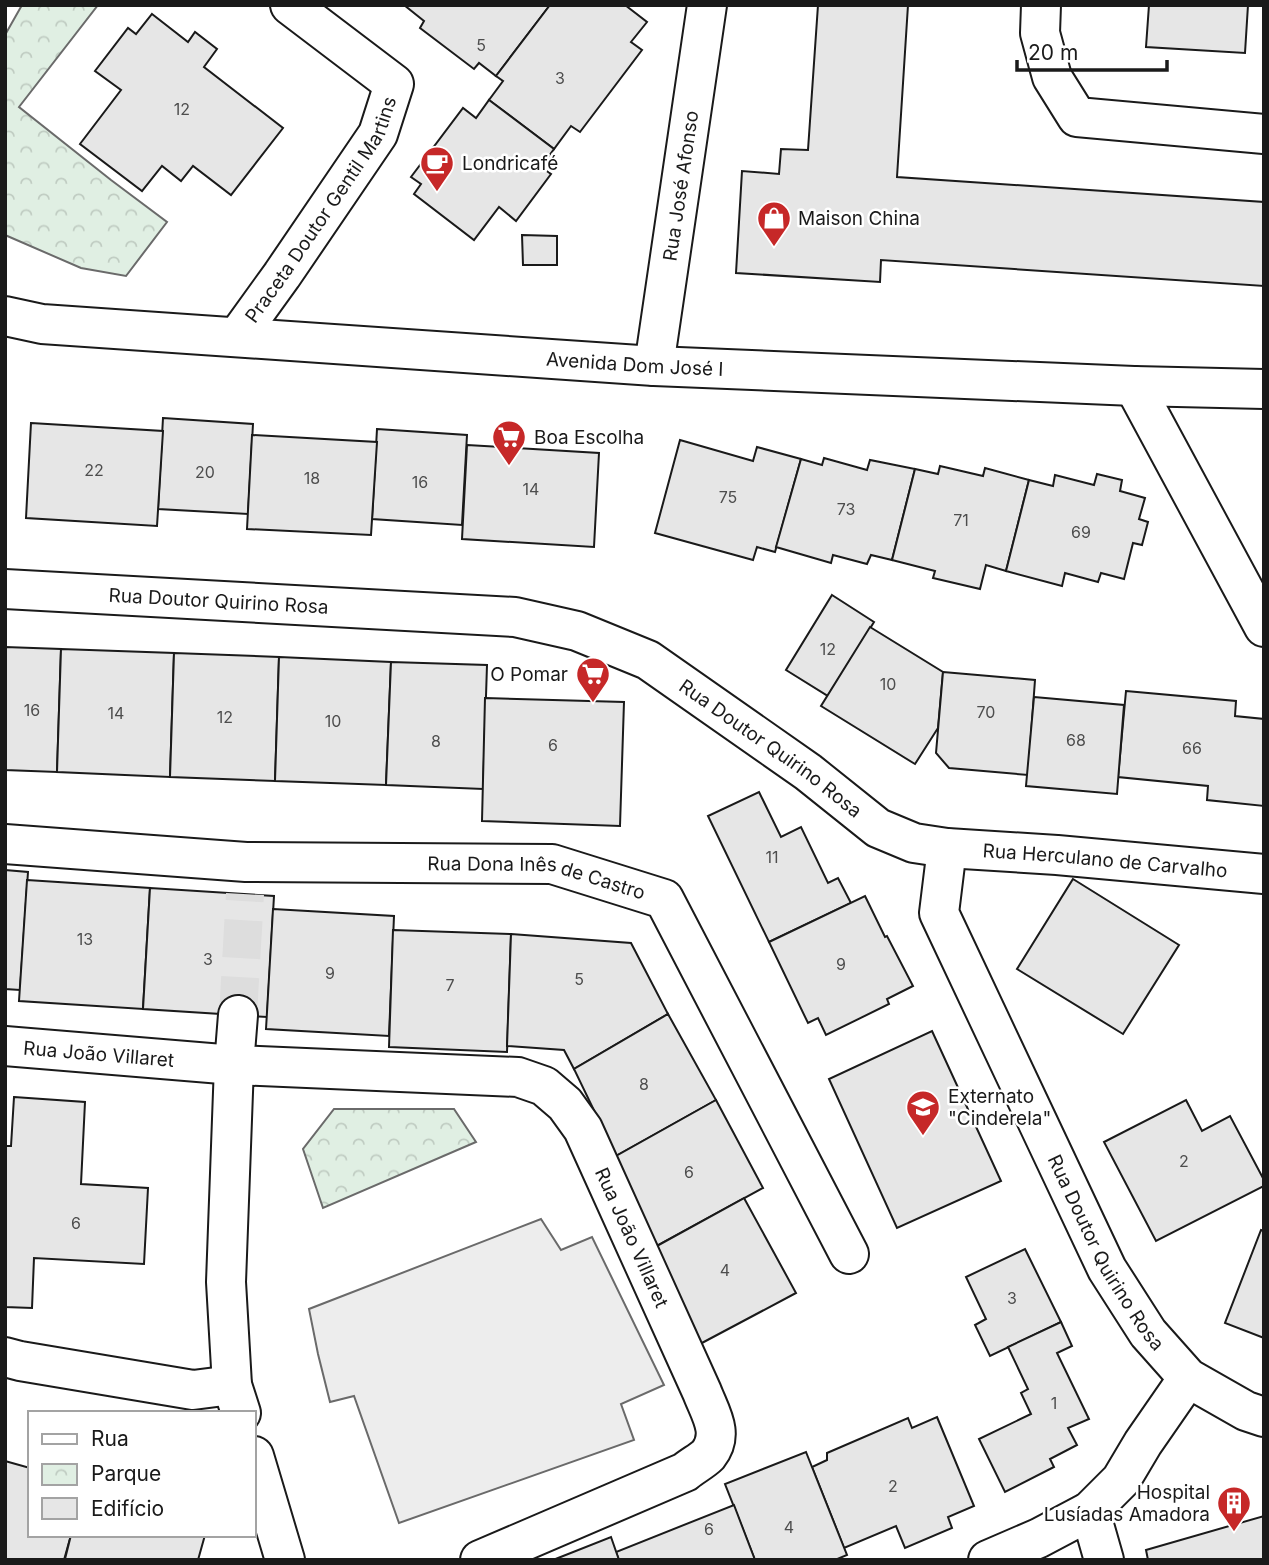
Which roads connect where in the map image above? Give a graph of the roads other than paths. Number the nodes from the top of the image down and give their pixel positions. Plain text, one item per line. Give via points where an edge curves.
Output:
1 (290, 5) edge
2 (707, 5) edge
3 (1041, 5) edge
4 (1264, 134) edge
5 (5, 290) edge
6 (5, 316) edge
7 (42, 324) junction
8 (237, 336) junction
9 (5, 346) edge
10 (654, 366) junction
11 (1134, 386) junction
12 (1264, 389) edge
13 (5, 589) edge
14 (1264, 626) edge
15 (5, 844) edge
16 (947, 848) junction
17 (1264, 874) edge
18 (238, 1015) tunnel mouth
19 (5, 1046) edge
20 (234, 1065) junction
21 (849, 1254) dead end
22 (5, 1357) edge
23 (1188, 1378) junction
24 (237, 1399) edge
25 (1264, 1417) edge
26 (256, 1463) edge
27 (1090, 1511) junction
28 (285, 1560) edge
29 (481, 1560) edge
30 (988, 1560) edge
31 (1104, 1560) edge

1 - 8 street, Praceta Doutor Gentil Martins via 394,84 379,134
2 - 10 street, Rua José Afonso
3 - 4 street via 1040,33 1052,77 1077,117
5 - 7 street
6 - 7 street, Avenida Dom José I
7 - 8 street, Avenida Dom José I
7 - 9 street
8 - 10 street, Avenida Dom José I
10 - 11 street, Avenida Dom José I
11 - 12 street, Avenida Dom José I
11 - 14 street
13 - 16 street, Rua Doutor Quirino Rosa via 515,617 577,631 648,660 808,772 878,828 914,843
15 - 21 street, Rua Dona Inês de Castro via 246,878 552,864 664,899
16 - 17 street, Rua Herculano de Carvalho
16 - 23 street, Rua Doutor Quirino Rosa via 939,913 1107,1269 1149,1333
18 - 20 street
19 - 20 street, Rua João Villaret
20 - 24 street via 226,1282
20 - 29 street, Rua João Villaret via 518,1077 544,1086 583,1129 702,1392 715,1423 716,1441 707,1456 685,1472
22 - 24 street
23 - 25 street, Rua Doutor Quirino Rosa via 1246,1412
23 - 27 street via 1121,1480
26 - 28 street
27 - 30 street
27 - 31 street

